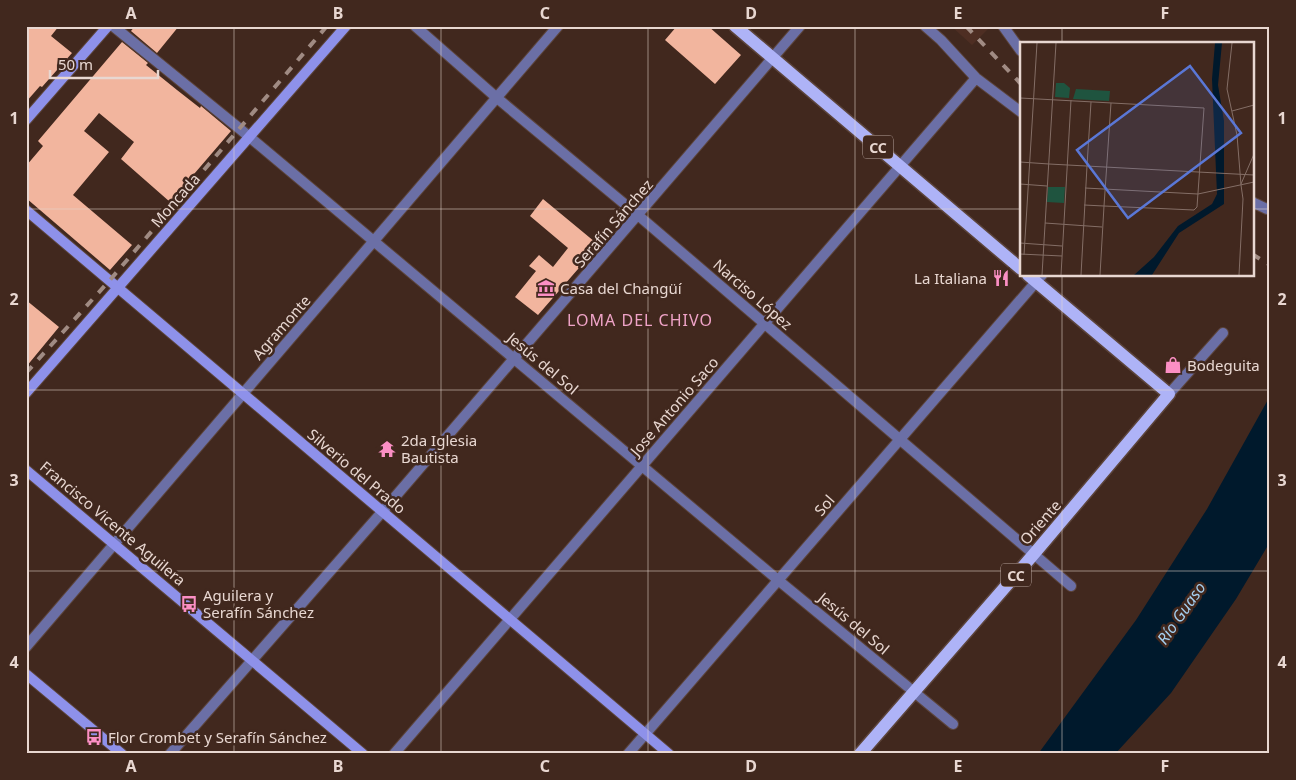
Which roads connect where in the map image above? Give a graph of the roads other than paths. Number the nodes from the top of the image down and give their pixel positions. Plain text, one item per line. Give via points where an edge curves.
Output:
1 (108, 26) edge
2 (113, 26) edge
3 (346, 26) edge
4 (415, 26) edge
5 (558, 26) edge
6 (735, 26) edge
7 (800, 26) edge
8 (925, 26) edge
9 (1003, 26) edge
10 (1020, 50) edge
11 (774, 58) junction
12 (976, 78) junction
13 (496, 98) junction
14 (1020, 111) edge
15 (26, 120) edge
16 (250, 137) junction
17 (900, 166) junction
18 (1254, 203) edge
19 (1268, 209) dead end
20 (26, 210) edge
21 (639, 216) junction
22 (373, 242) junction
23 (1020, 268) edge
24 (1035, 277) edge
25 (119, 287) junction
26 (765, 323) junction
27 (1222, 333) dead end
28 (514, 358) junction
29 (26, 393) edge
30 (243, 394) junction
31 (1169, 394) junction
32 (900, 440) junction
33 (642, 466) junction
34 (26, 470) edge
35 (382, 512) junction
36 (114, 544) junction
37 (1033, 555) junction
38 (778, 580) junction
39 (1071, 586) dead end
40 (510, 619) junction
41 (26, 647) edge
42 (252, 660) junction
43 (26, 674) edge
44 (914, 692) junction
45 (953, 724) dead end
46 (646, 734) junction
47 (122, 754) edge
48 (170, 754) edge
49 (363, 754) edge
50 (394, 754) edge
51 (628, 754) edge
52 (669, 754) edge
53 (860, 754) edge

1 - 15 street
2 - 16 street, Jesús del Sol
3 - 16 street, Moncada
4 - 13 street, Narciso López
5 - 13 street, Agramonte
6 - 11 main road, CC
7 - 11 street, Serafín Sánchez
8 - 12 street
9 - 10 street
11 - 17 main road, CC
11 - 21 street, Serafín Sánchez
12 - 14 street
12 - 17 street, Jose Antonio Saco
13 - 21 street, Narciso López
13 - 22 street, Agramonte
16 - 22 street, Jesús del Sol
16 - 25 street, Moncada
17 - 23 main road, CC
17 - 26 street, Jose Antonio Saco
18 - 19 street
20 - 25 street, Silverio del Prado
21 - 26 street, Narciso López
21 - 28 street, Serafín Sánchez
22 - 28 street, Jesús del Sol
22 - 30 street, Agramonte
24 - 31 main road
24 - 32 street, Sol
25 - 29 street, Moncada
25 - 30 street, Silverio del Prado
26 - 32 street, Narciso López
26 - 33 street, Jose Antonio Saco
27 - 31 street, Oriente
28 - 33 street, Jesús del Sol
28 - 35 street, Serafín Sánchez
30 - 35 street, Silverio del Prado
30 - 36 street, Agramonte
31 - 37 main road, Oriente / CC
32 - 37 street, Narciso López
32 - 38 street, Sol
33 - 38 street, Jesús del Sol
33 - 40 street, Jose Antonio Saco
34 - 36 street, Francisco Vicente Aguilera
35 - 40 street, Silverio del Prado
35 - 42 street, Serafín Sánchez
36 - 41 street, Agramonte
36 - 42 street, Francisco Vicente Aguilera
37 - 39 street, Narciso López
37 - 44 main road, Oriente / CC
38 - 44 street, Jesús del Sol
38 - 46 street, Sol
40 - 46 street, Silverio del Prado
40 - 50 street, Jose Antonio Saco
42 - 48 street, Serafín Sánchez
42 - 49 street, Francisco Vicente Aguilera
43 - 47 street
44 - 45 street, Jesús del Sol
44 - 53 main road, Oriente / CC
46 - 51 street, Sol
46 - 52 street, Silverio del Prado

